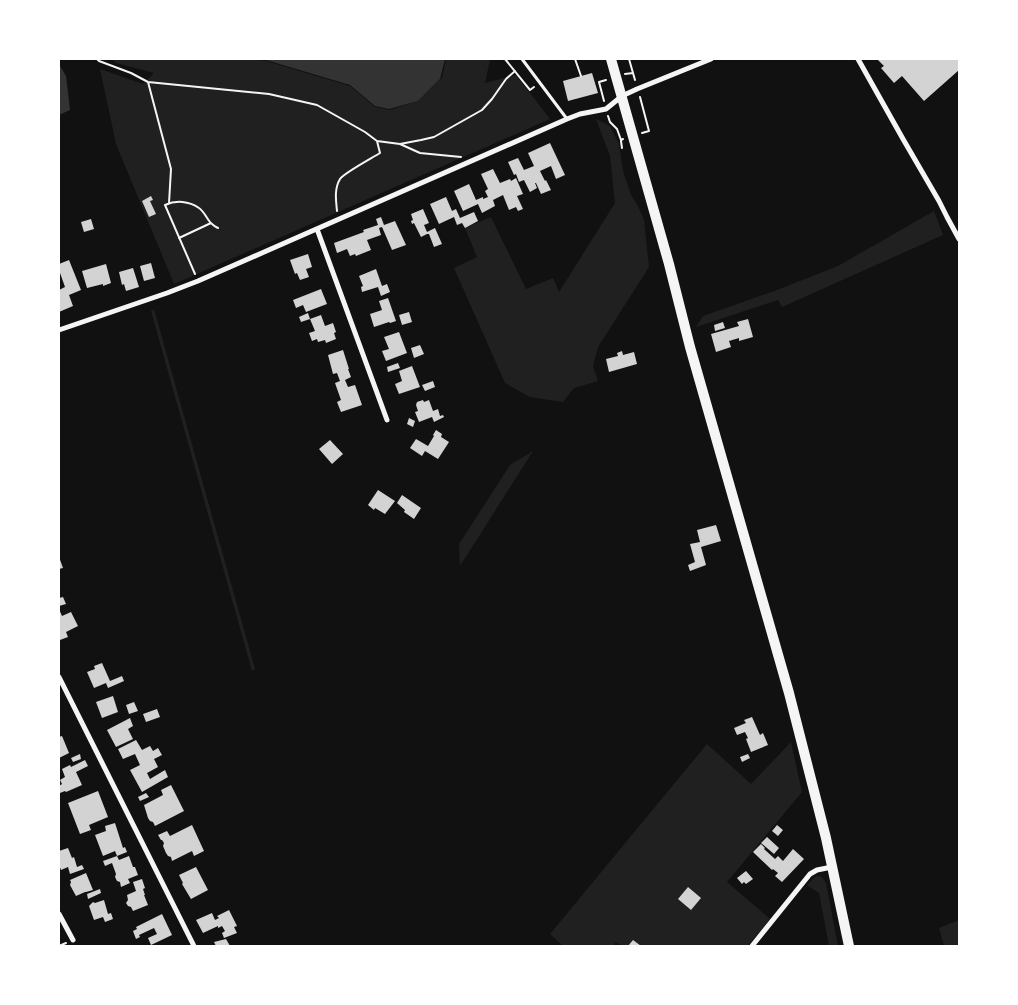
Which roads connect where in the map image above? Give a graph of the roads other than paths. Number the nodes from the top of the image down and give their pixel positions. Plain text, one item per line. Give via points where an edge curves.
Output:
1 (522, 59) edge
2 (611, 59) edge
3 (710, 59) edge
4 (858, 59) edge
5 (622, 96) junction
6 (567, 119) junction
7 (317, 229) junction
8 (959, 239) edge
9 (59, 330) edge
10 (387, 420) dead end
11 (59, 677) edge
12 (832, 867) junction
13 (59, 914) edge
14 (74, 940) dead end
15 (194, 946) edge
16 (752, 946) edge
17 (849, 946) edge

1 - 6 lane
2 - 5 main road
3 - 5 street
4 - 8 street
5 - 6 street via 606,109
5 - 12 main road via 789,693
6 - 7 street
7 - 9 street via 198,281
7 - 10 street
11 - 15 street
12 - 16 street via 810,874
12 - 17 main road
13 - 14 street

